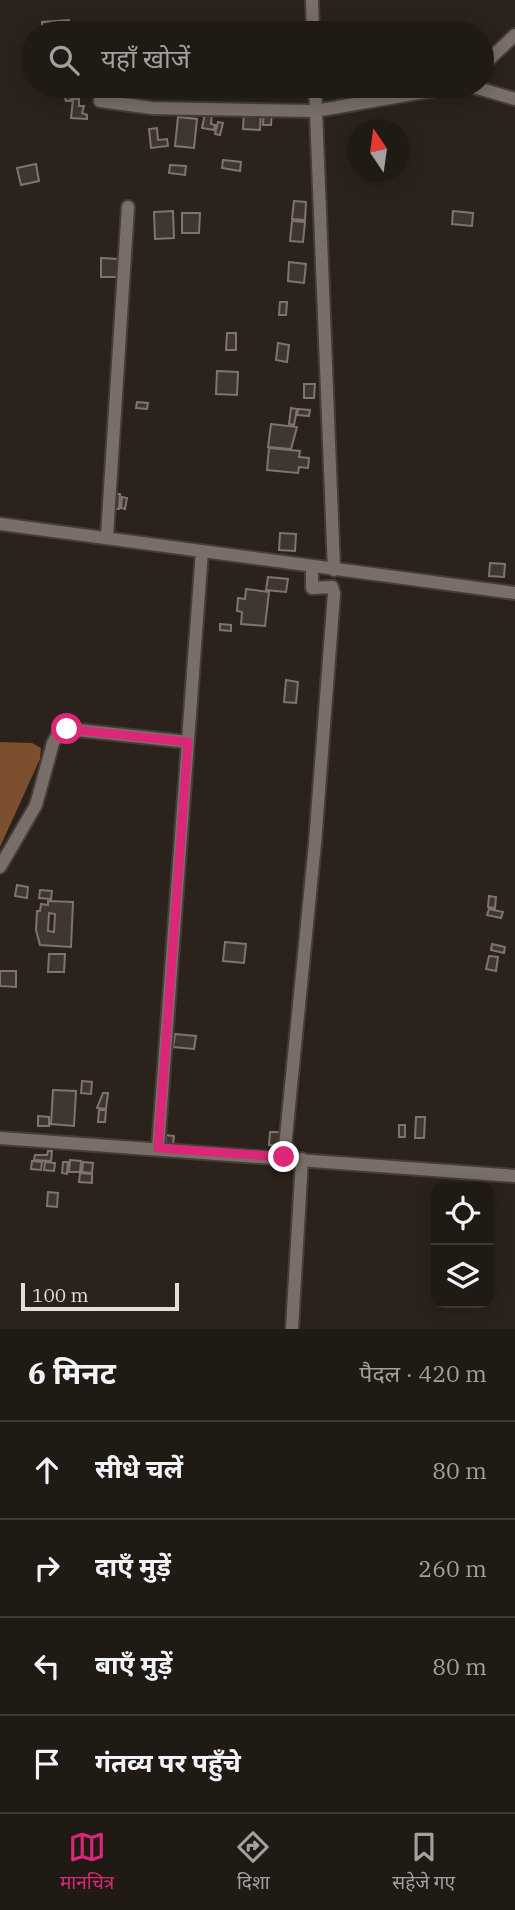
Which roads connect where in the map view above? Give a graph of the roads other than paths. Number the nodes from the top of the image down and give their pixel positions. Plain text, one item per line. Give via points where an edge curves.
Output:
1 (312, 0) edge
2 (313, 21) edge
3 (515, 34) edge
4 (494, 54) edge
5 (494, 93) edge
6 (315, 98) edge
7 (389, 98) edge
8 (515, 99) edge
9 (100, 101) dead end
10 (315, 111) junction
11 (128, 207) dead end
12 (0, 524) edge
13 (107, 536) junction
14 (202, 551) junction
15 (313, 567) junction
16 (334, 570) junction
17 (515, 593) edge
18 (188, 742) junction
19 (0, 867) edge
20 (0, 1138) edge
21 (158, 1148) junction
22 (284, 1157) junction
23 (302, 1159) junction
24 (515, 1176) edge
25 (292, 1329) edge

1 - 2 street
3 - 4 street
5 - 8 street
6 - 10 street
7 - 10 street
9 - 10 street via 152,108
10 - 16 street
11 - 13 street
12 - 13 street
13 - 14 street
14 - 15 street
14 - 18 street
15 - 16 street
15 - 22 street via 312,588 332,587 334,594
16 - 17 street
18 - 19 street via 60,731 52,743 36,805
18 - 21 street
20 - 21 street
21 - 22 street
22 - 23 street
23 - 24 street
23 - 25 street

